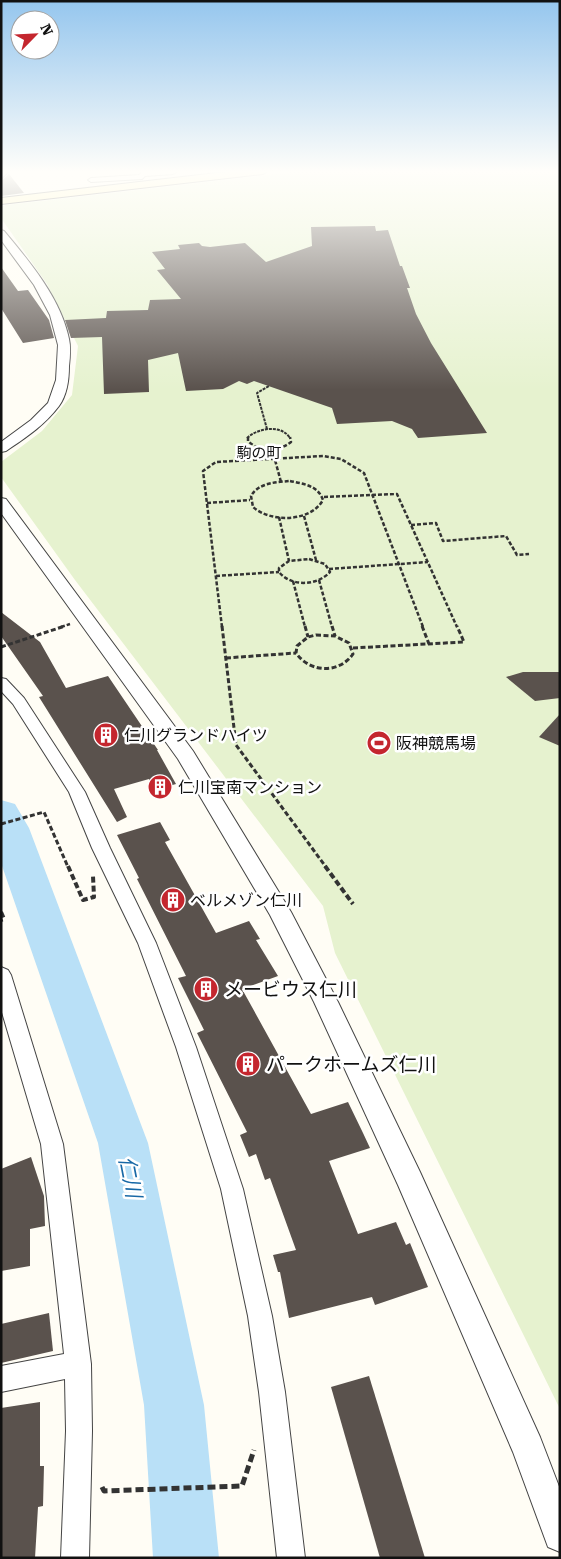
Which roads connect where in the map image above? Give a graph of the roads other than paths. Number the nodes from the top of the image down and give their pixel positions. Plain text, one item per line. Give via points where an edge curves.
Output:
1 (9, 244) edge
2 (1, 448) edge
3 (1, 502) edge
4 (1, 682) edge
5 (1, 975) edge
6 (78, 1364) junction
7 (1, 1379) edge
8 (560, 1536) edge
9 (75, 1558) edge
10 (291, 1558) edge

1 - 2 street via 56,316 64,341 62,379 54,403 28,429
3 - 8 street via 186,756 280,912 414,1190 528,1449
4 - 10 street via 19,701 77,792 148,943 186,1047 232,1189 260,1316
5 - 6 street via 52,1144
6 - 7 street
6 - 9 street

